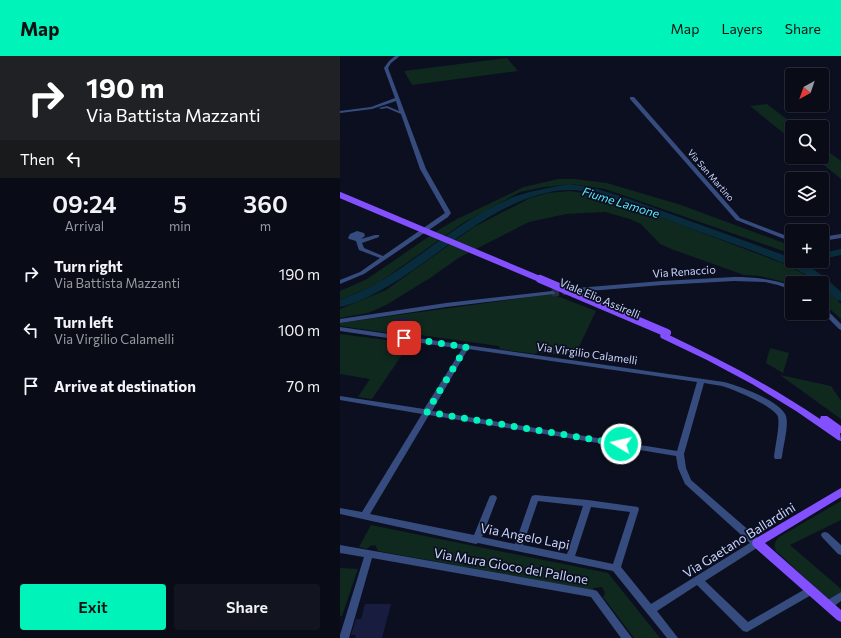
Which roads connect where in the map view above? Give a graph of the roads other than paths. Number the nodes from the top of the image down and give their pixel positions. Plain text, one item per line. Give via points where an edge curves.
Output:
1 (398, 56) edge
2 (632, 98) dead end
3 (397, 99) junction
4 (398, 105) junction
5 (387, 107) junction
6 (372, 108) junction
7 (340, 112) edge
8 (401, 113) junction
9 (340, 196) edge
10 (340, 199) edge
11 (377, 236) dead end
12 (841, 236) edge
13 (785, 237) edge
14 (829, 239) edge
15 (384, 258) junction
16 (340, 282) edge
17 (785, 286) edge
18 (577, 290) tunnel mouth
19 (552, 293) tunnel mouth
20 (829, 315) edge
21 (340, 321) edge
22 (841, 328) edge
23 (340, 329) edge
24 (665, 335) junction
25 (466, 347) junction
26 (701, 381) junction
27 (340, 398) edge
28 (427, 412) junction
29 (841, 430) edge
30 (841, 438) edge
31 (680, 454) junction
32 (778, 457) dead end
33 (841, 492) edge
34 (493, 498) dead end
35 (588, 503) junction
36 (340, 511) edge
37 (364, 516) junction
38 (825, 535) dead end
39 (476, 540) junction
40 (757, 543) junction
41 (518, 548) junction
42 (340, 549) edge
43 (841, 551) edge
44 (370, 554) junction
45 (570, 558) junction
46 (616, 568) junction
47 (698, 580) junction
48 (810, 591) junction
49 (841, 596) edge
50 (827, 605) junction
51 (650, 610) junction
52 (841, 617) edge
53 (344, 638) edge
54 (627, 638) edge
55 (673, 638) edge

1 - 3 street via 386,68
2 - 13 street, Via San Martino via 738,219
3 - 4 street
3 - 6 street
4 - 5 street
4 - 8 street
5 - 6 street
5 - 8 street
6 - 7 street
8 - 15 street via 423,169 448,213
9 - 24 main road, Viale Elio Assirelli, bridge
10 - 24 main road, Viale Elio Assirelli
11 - 15 street via 359,240 361,249
12 - 14 street
15 - 16 street via 362,273
17 - 18 street, Via Renaccio via 754,280 722,279
19 - 21 street
20 - 22 street
23 - 25 street, Via Virgilio Calamelli
24 - 29 main road, Viale Elio Assirelli via 715,355 752,374 796,399
24 - 30 main road, Viale Elio Assirelli via 748,377
25 - 26 street, Via Virgilio Calamelli
25 - 28 street
26 - 31 street
26 - 32 street, Via Virgilio Calamelli via 724,384 777,409 782,416
27 - 28 street
28 - 31 street
28 - 37 street
31 - 40 street via 688,482
33 - 40 main road, Via Gaetano Ballardini
34 - 39 street
35 - 41 street via 535,498
35 - 45 street
35 - 46 street via 635,509
36 - 37 street, Via Angelo Lapi
37 - 39 street, Via Angelo Lapi
38 - 43 street
39 - 41 street, Via Angelo Lapi
40 - 47 street, Via Gaetano Ballardini
40 - 48 main road
41 - 45 street, Via Angelo Lapi
42 - 44 street, Via Mura Gioco del Pallone
44 - 53 street
44 - 54 street, Via Mura Gioco del Pallone via 594,594
45 - 46 street, Via Angelo Lapi
46 - 51 street
47 - 48 street via 747,628
47 - 51 street, Via Gaetano Ballardini
48 - 50 main road
49 - 50 street
50 - 52 main road
51 - 55 street

